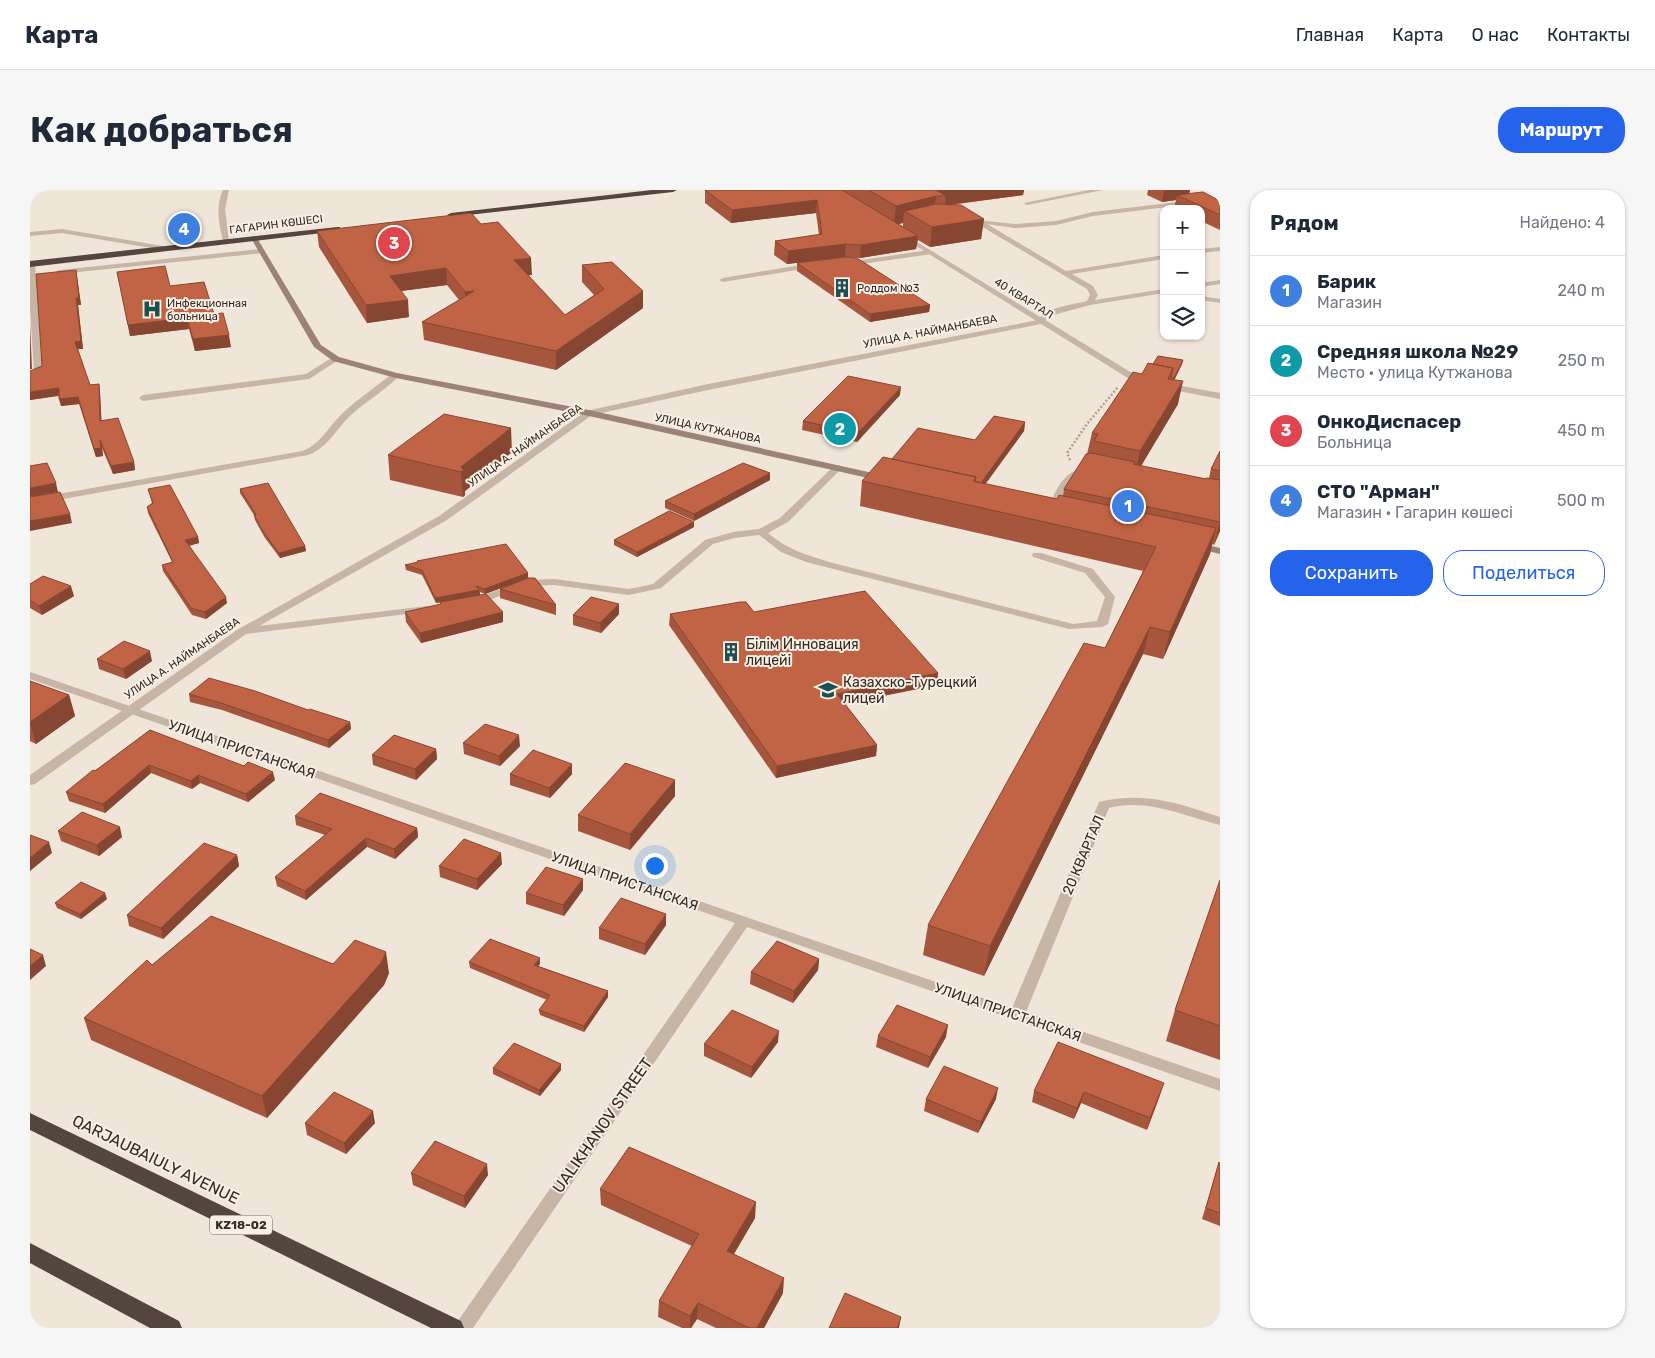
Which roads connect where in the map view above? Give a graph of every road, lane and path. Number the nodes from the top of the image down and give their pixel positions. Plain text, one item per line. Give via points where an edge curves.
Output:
1 (226, 190) edge
2 (673, 190) edge
3 (1100, 190) edge
4 (1180, 190) edge
5 (630, 193) edge
6 (1027, 202) dead end
7 (441, 217) edge
8 (958, 219) edge
9 (979, 222) junction
10 (342, 228) edge
11 (892, 228) edge
12 (30, 234) edge
13 (254, 238) junction
14 (226, 241) junction
15 (163, 248) junction
16 (1220, 249) edge
17 (261, 251) junction
18 (1205, 251) edge
19 (929, 252) junction
20 (1160, 258) edge
21 (836, 262) edge
22 (30, 264) edge
23 (819, 264) edge
24 (1065, 273) junction
25 (40, 274) edge
26 (50, 274) edge
27 (31, 276) edge
28 (723, 280) dead end
29 (1220, 282) edge
30 (1205, 284) edge
31 (1160, 292) edge
32 (1205, 299) edge
33 (1220, 301) edge
34 (1090, 303) junction
35 (1041, 322) junction
36 (336, 359) junction
37 (30, 374) edge
38 (396, 375) junction
39 (1134, 378) junction
40 (1220, 396) edge
41 (143, 398) dead end
42 (589, 413) junction
43 (837, 468) junction
44 (1076, 472) junction
45 (1096, 472) edge
46 (895, 480) edge
47 (30, 502) edge
48 (1049, 514) edge
49 (761, 532) junction
50 (1182, 542) edge
51 (1220, 551) edge
52 (1038, 555) edge
53 (461, 603) edge
54 (442, 606) edge
55 (241, 632) junction
56 (30, 675) edge
57 (128, 709) junction
58 (30, 781) edge
59 (1220, 821) edge
60 (743, 922) junction
61 (1017, 1015) junction
62 (1220, 1085) edge
63 (30, 1121) edge
64 (30, 1252) edge
65 (170, 1328) edge
66 (452, 1328) edge
67 (462, 1328) edge

1 - 14 street via 220,216
2 - 5 highway
3 - 6 street
4 - 9 street via 1206,202 1093,214 1056,223 1015,226
5 - 7 highway
8 - 9 street
9 - 24 street
10 - 13 highway, ГАГАРИН КӨШЕСІ
11 - 19 street, 40 КВАРТАЛ
12 - 15 street via 62,231
13 - 14 highway, ГАГАРИН КӨШЕСІ
13 - 17 street, УЛИЦА КУТЖАНОВА
14 - 15 highway, ГАГАРИН КӨШЕСІ
15 - 22 highway, ГАГАРИН КӨШЕСІ
16 - 18 street
17 - 26 street
17 - 36 street, УЛИЦА КУТЖАНОВА via 318,347
19 - 21 street via 861,262
19 - 35 street, 40 КВАРТАЛ
20 - 24 street
22 - 27 street
23 - 28 street
24 - 34 street via 1090,288 1094,295
25 - 27 street
27 - 37 street via 38,372
29 - 30 street
31 - 34 street, УЛИЦА А. НАЙМАНБАЕВА
32 - 33 street
34 - 35 street, УЛИЦА А. НАЙМАНБАЕВА via 1054,312 1044,316
35 - 39 street, 40 КВАРТАЛ
35 - 42 street, УЛИЦА А. НАЙМАНБАЕВА
36 - 38 street, УЛИЦА КУТЖАНОВА
36 - 41 street via 309,376
38 - 42 street, УЛИЦА КУТЖАНОВА
38 - 47 street via 335,425 320,446 308,451 274,460
39 - 40 street, 40 КВАРТАЛ
39 - 44 path via 1115,389 1067,453
42 - 43 street, УЛИЦА КУТЖАНОВА
42 - 55 street, УЛИЦА А. НАЙМАНБАЕВА via 443,518
43 - 46 street, УЛИЦА КУТЖАНОВА
43 - 49 street via 784,520
44 - 45 street
44 - 48 street via 1069,475
49 - 52 street via 790,554 829,566 1073,628 1102,624 1110,598 1089,571
49 - 53 street via 709,542 657,586 629,592 554,582 526,583 480,600
50 - 51 street
54 - 55 street
55 - 57 street, УЛИЦА А. НАЙМАНБАЕВА
56 - 57 street, УЛИЦА ПРИСТАНСКАЯ
57 - 58 street, УЛИЦА А. НАЙМАНБАЕВА
57 - 60 street, УЛИЦА ПРИСТАНСКАЯ
59 - 61 street, 20 КВАРТАЛ via 1155,802 1116,801 1104,805
60 - 61 street, УЛИЦА ПРИСТАНСКАЯ
60 - 67 street, UALIKHANOV STREET
61 - 62 street, УЛИЦА ПРИСТАНСКАЯ
63 - 66 highway, QARJAUBAIULY AVENUE / KZ18-02
64 - 65 highway

